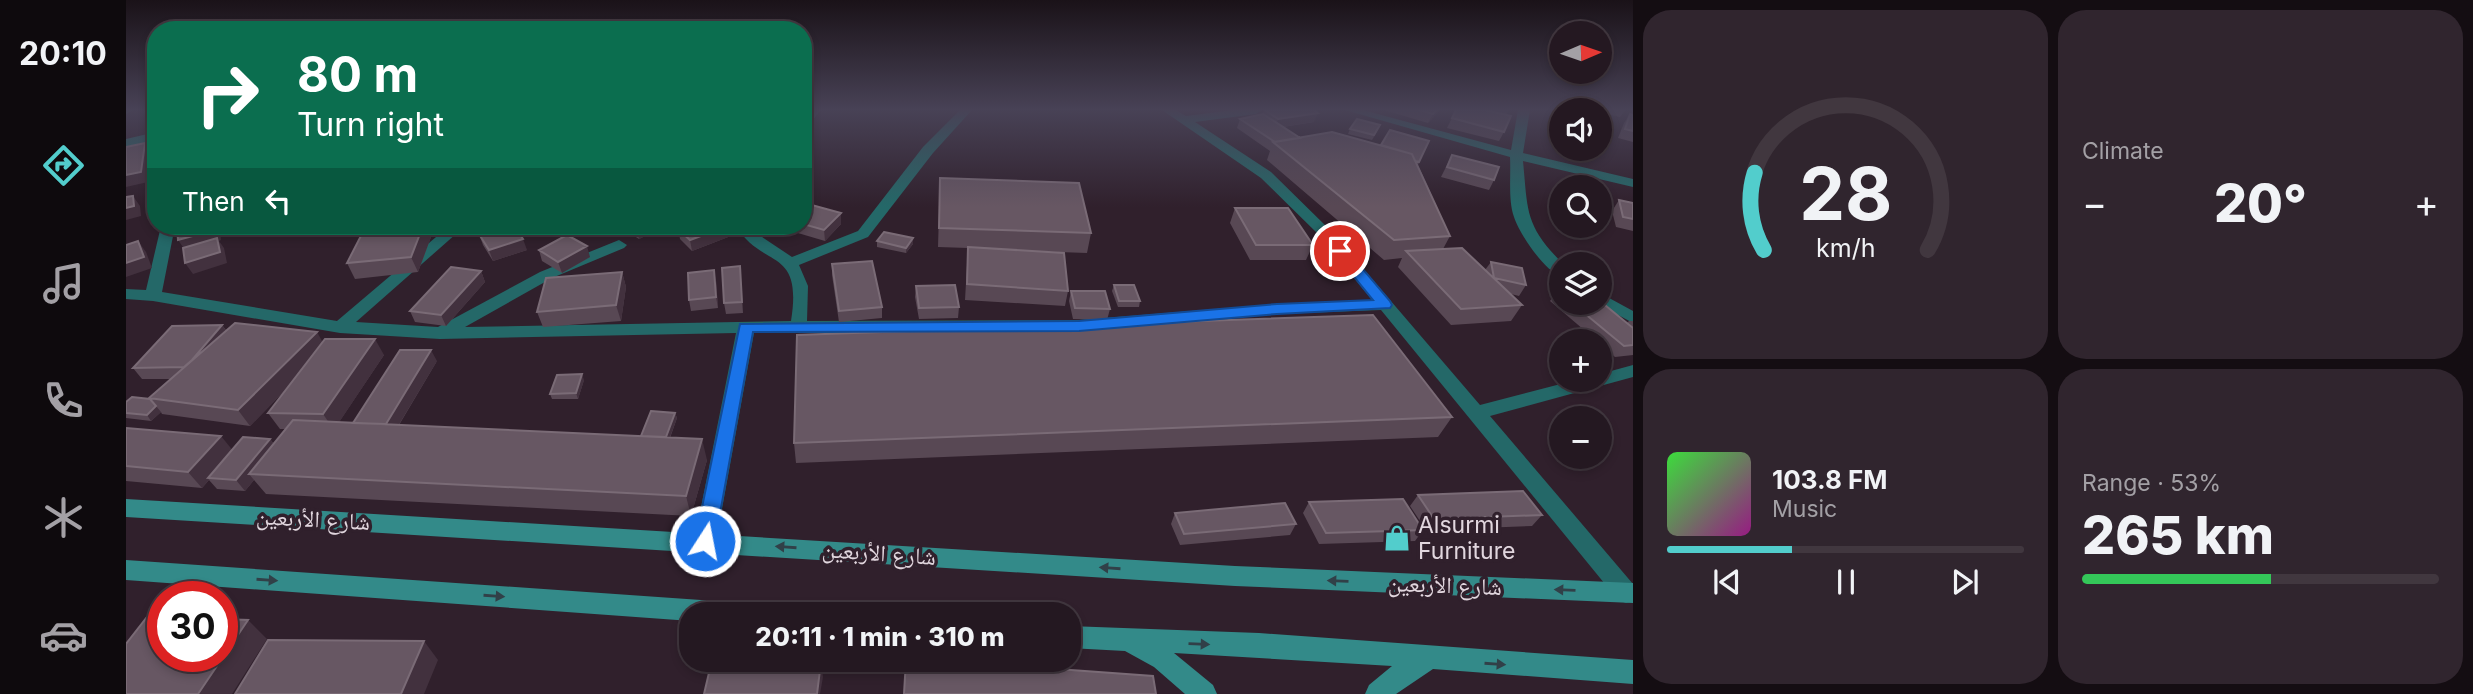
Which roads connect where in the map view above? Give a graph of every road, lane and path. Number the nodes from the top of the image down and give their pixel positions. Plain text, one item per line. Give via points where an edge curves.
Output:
1 (935, 142) edge
2 (1217, 142) edge
3 (1470, 142) edge
4 (1518, 142) edge
5 (1516, 155) junction
6 (1633, 183) edge
7 (166, 235) edge
8 (447, 235) edge
9 (748, 235) edge
10 (619, 245) dead end
11 (1549, 258) edge
12 (790, 263) junction
13 (126, 294) edge
14 (153, 296) junction
15 (1385, 305) junction
16 (1612, 305) edge
17 (1633, 318) edge
18 (340, 327) junction
19 (746, 327) junction
20 (798, 327) junction
21 (440, 333) junction
22 (1633, 371) edge
23 (1476, 413) junction
24 (126, 508) edge
25 (705, 541) junction
26 (126, 570) edge
27 (1630, 593) edge
28 (679, 609) edge
29 (1081, 638) edge
30 (1131, 642) junction
31 (1427, 659) junction
32 (1633, 672) edge
33 (1204, 694) edge
34 (1378, 694) edge

1 - 12 street via 863,234
2 - 15 street via 1266,175 1325,233
3 - 5 street
4 - 5 street
5 - 6 street
5 - 11 street via 1521,217
7 - 14 street
8 - 18 street
9 - 12 street
10 - 21 street via 546,275
12 - 20 street via 803,296
13 - 14 street
14 - 18 street
15 - 20 street via 1079,326
15 - 23 street
16 - 17 street
18 - 21 street
19 - 20 street
19 - 21 street
19 - 25 street
22 - 23 street
23 - 27 street
24 - 25 main road, شارع الأربعين
27 -> 25 main road, شارع الأربعين via 1235,576
26 -> 28 main road
29 - 30 main road
30 -> 31 main road via 1259,645
30 - 33 main road via 1163,659
31 -> 32 main road
31 - 34 main road

